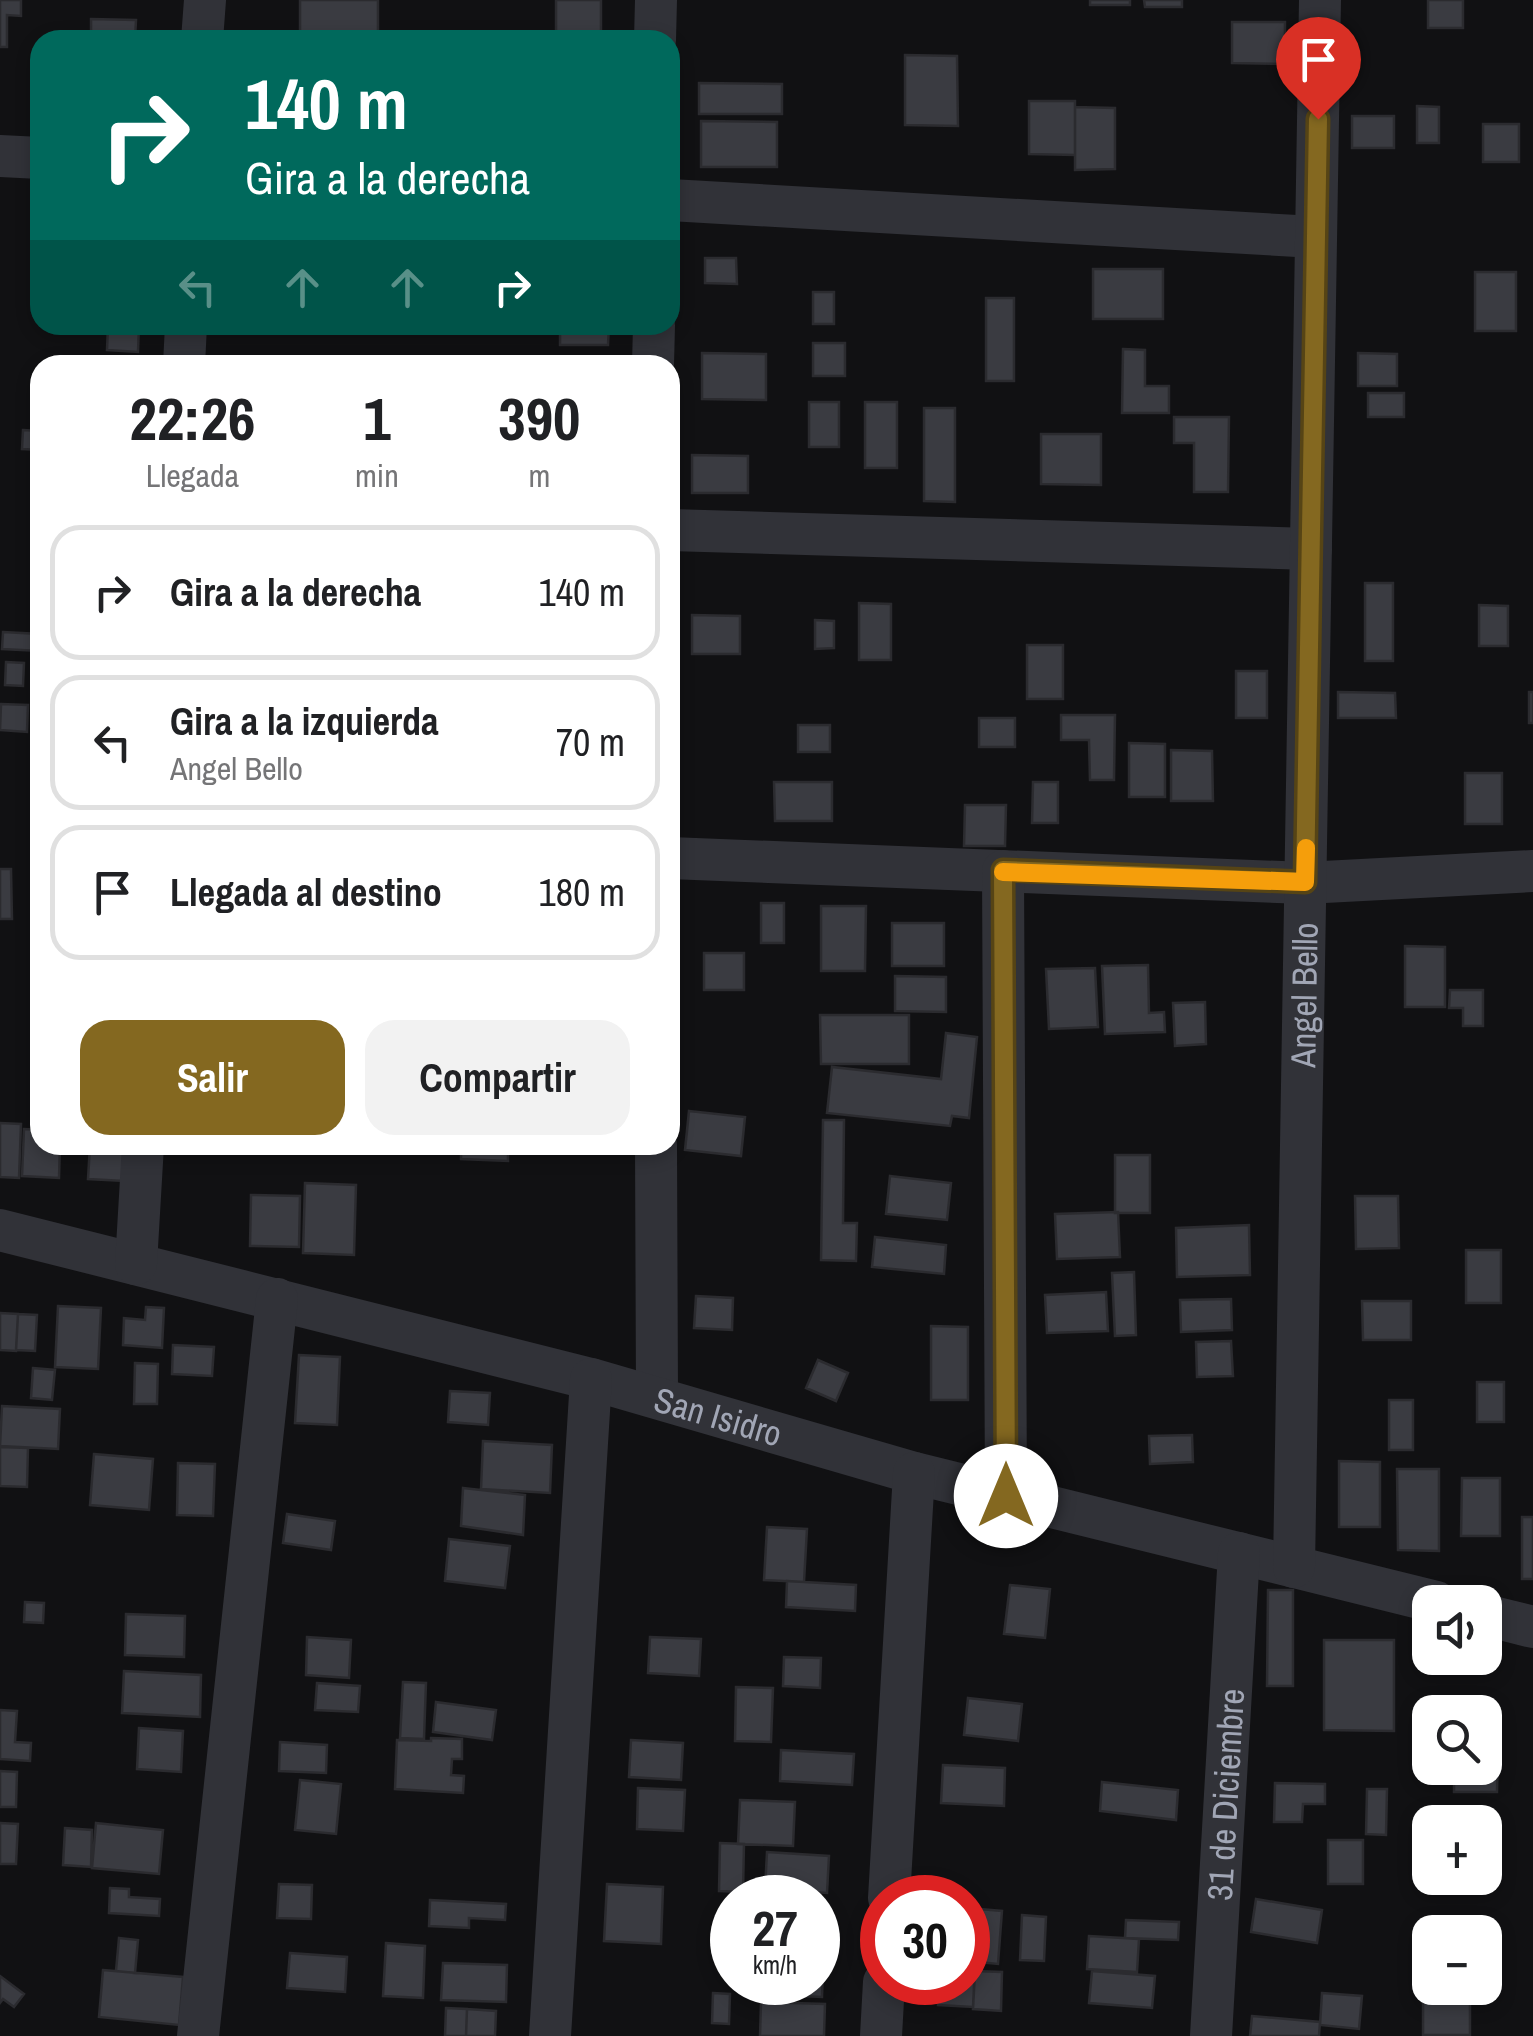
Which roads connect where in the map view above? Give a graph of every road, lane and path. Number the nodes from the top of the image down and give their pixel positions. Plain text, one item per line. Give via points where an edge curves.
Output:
1 (205, 0) edge
2 (656, 0) edge
3 (1320, 0) edge
4 (203, 30) edge
5 (656, 30) edge
6 (0, 156) edge
7 (30, 158) edge
8 (680, 201) edge
9 (1316, 236) junction
10 (680, 530) edge
11 (1311, 550) junction
12 (680, 858) edge
13 (1003, 870) junction
14 (1533, 871) edge
15 (1305, 882) junction
16 (141, 1155) edge
17 (656, 1155) edge
18 (0, 1230) edge
19 (136, 1264) junction
20 (276, 1299) junction
21 (591, 1379) junction
22 (656, 1396) junction
23 (914, 1474) junction
24 (1006, 1496) junction
25 (1238, 1553) junction
26 (1294, 1567) junction
27 (1412, 1596) edge
28 (1502, 1619) edge
29 (1533, 1627) edge
30 (890, 1875) edge
31 (883, 2005) edge
32 (198, 2036) edge
33 (550, 2036) edge
34 (881, 2036) edge
35 (1211, 2036) edge

1 - 4 street
2 - 5 street
3 - 9 street, Angel Bello
6 - 7 street
8 - 9 street
9 - 11 street, Angel Bello
10 - 11 street
11 - 15 street, Angel Bello
12 - 13 street
13 - 15 street
13 - 24 street
14 - 15 street
15 - 26 street, Angel Bello
16 - 19 street
17 - 22 street
18 - 19 street, San Isidro
19 - 20 street, San Isidro
20 - 21 street, San Isidro
20 - 32 street
21 - 22 street, San Isidro
21 - 33 street
22 - 23 street, San Isidro
23 - 24 street, San Isidro
23 - 30 street
24 - 25 street, San Isidro
25 - 26 street, San Isidro
25 - 35 street, 31 de Diciembre
26 - 27 street, San Isidro
28 - 29 street
31 - 34 street

